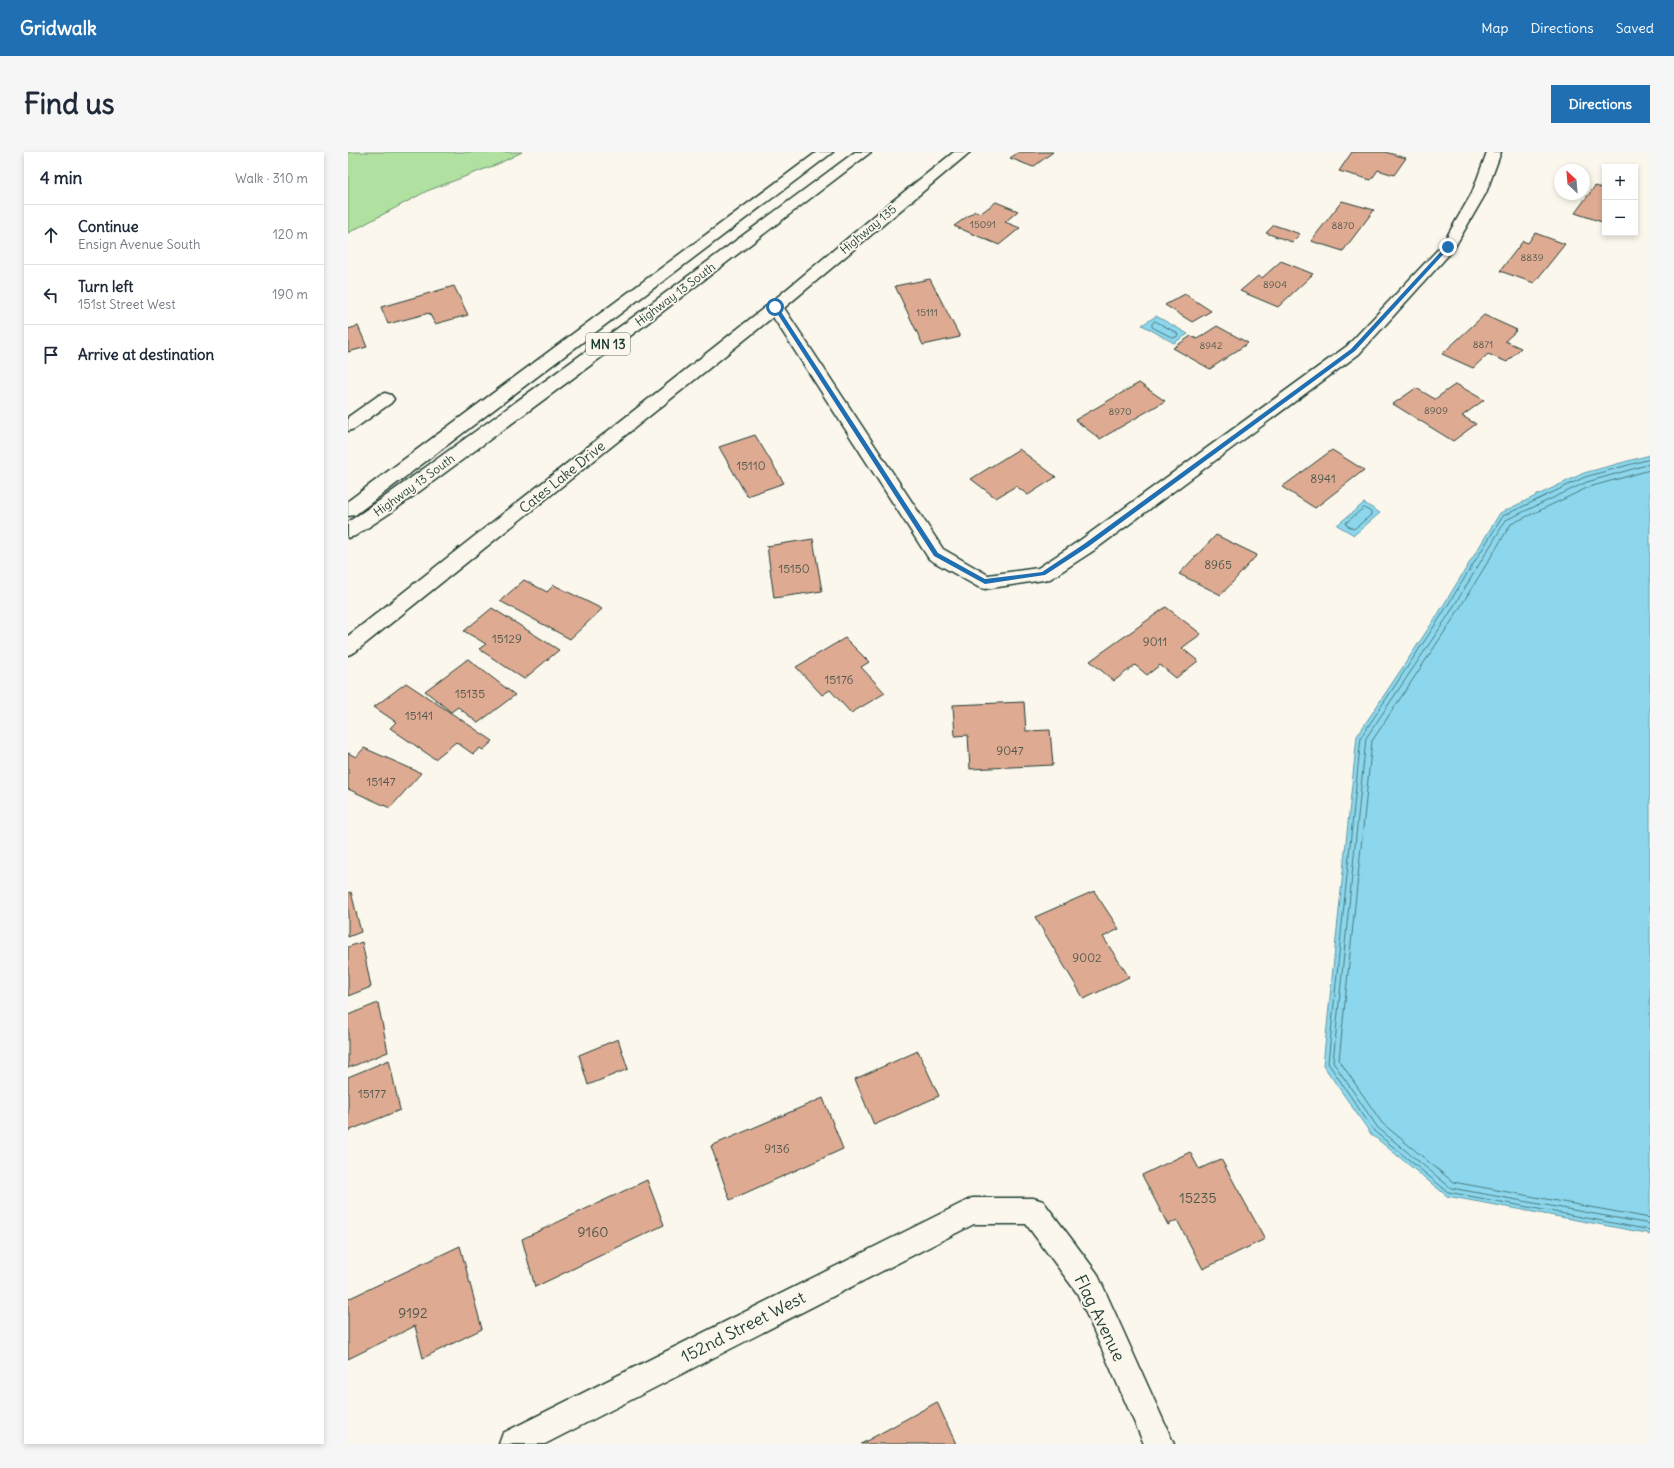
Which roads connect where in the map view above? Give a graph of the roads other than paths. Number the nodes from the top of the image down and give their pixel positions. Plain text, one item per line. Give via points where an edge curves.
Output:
1 (826, 152) edge
2 (864, 152) edge
3 (963, 152) edge
4 (1494, 152) edge
5 (775, 307) junction
6 (385, 399) dead end
7 (348, 425) edge
8 (348, 510) edge
9 (348, 531) edge
10 (348, 648) edge
11 (972, 1211) joint
12 (514, 1444) edge
13 (1159, 1444) edge

1 - 8 street, Highway 13 South / MN 13
2 - 9 street, Highway 13 South / MN 13 via 635,324 392,502
3 - 5 street, Highway 135
4 - 5 street via 1479,194 1448,247 1353,350 1086,546 1043,574 985,582 936,554
5 - 10 street, Cates Lake Drive
6 - 7 street
11 - 12 street, 152nd Street West
11 - 13 street, Flag Avenue via 1033,1211 1087,1283

